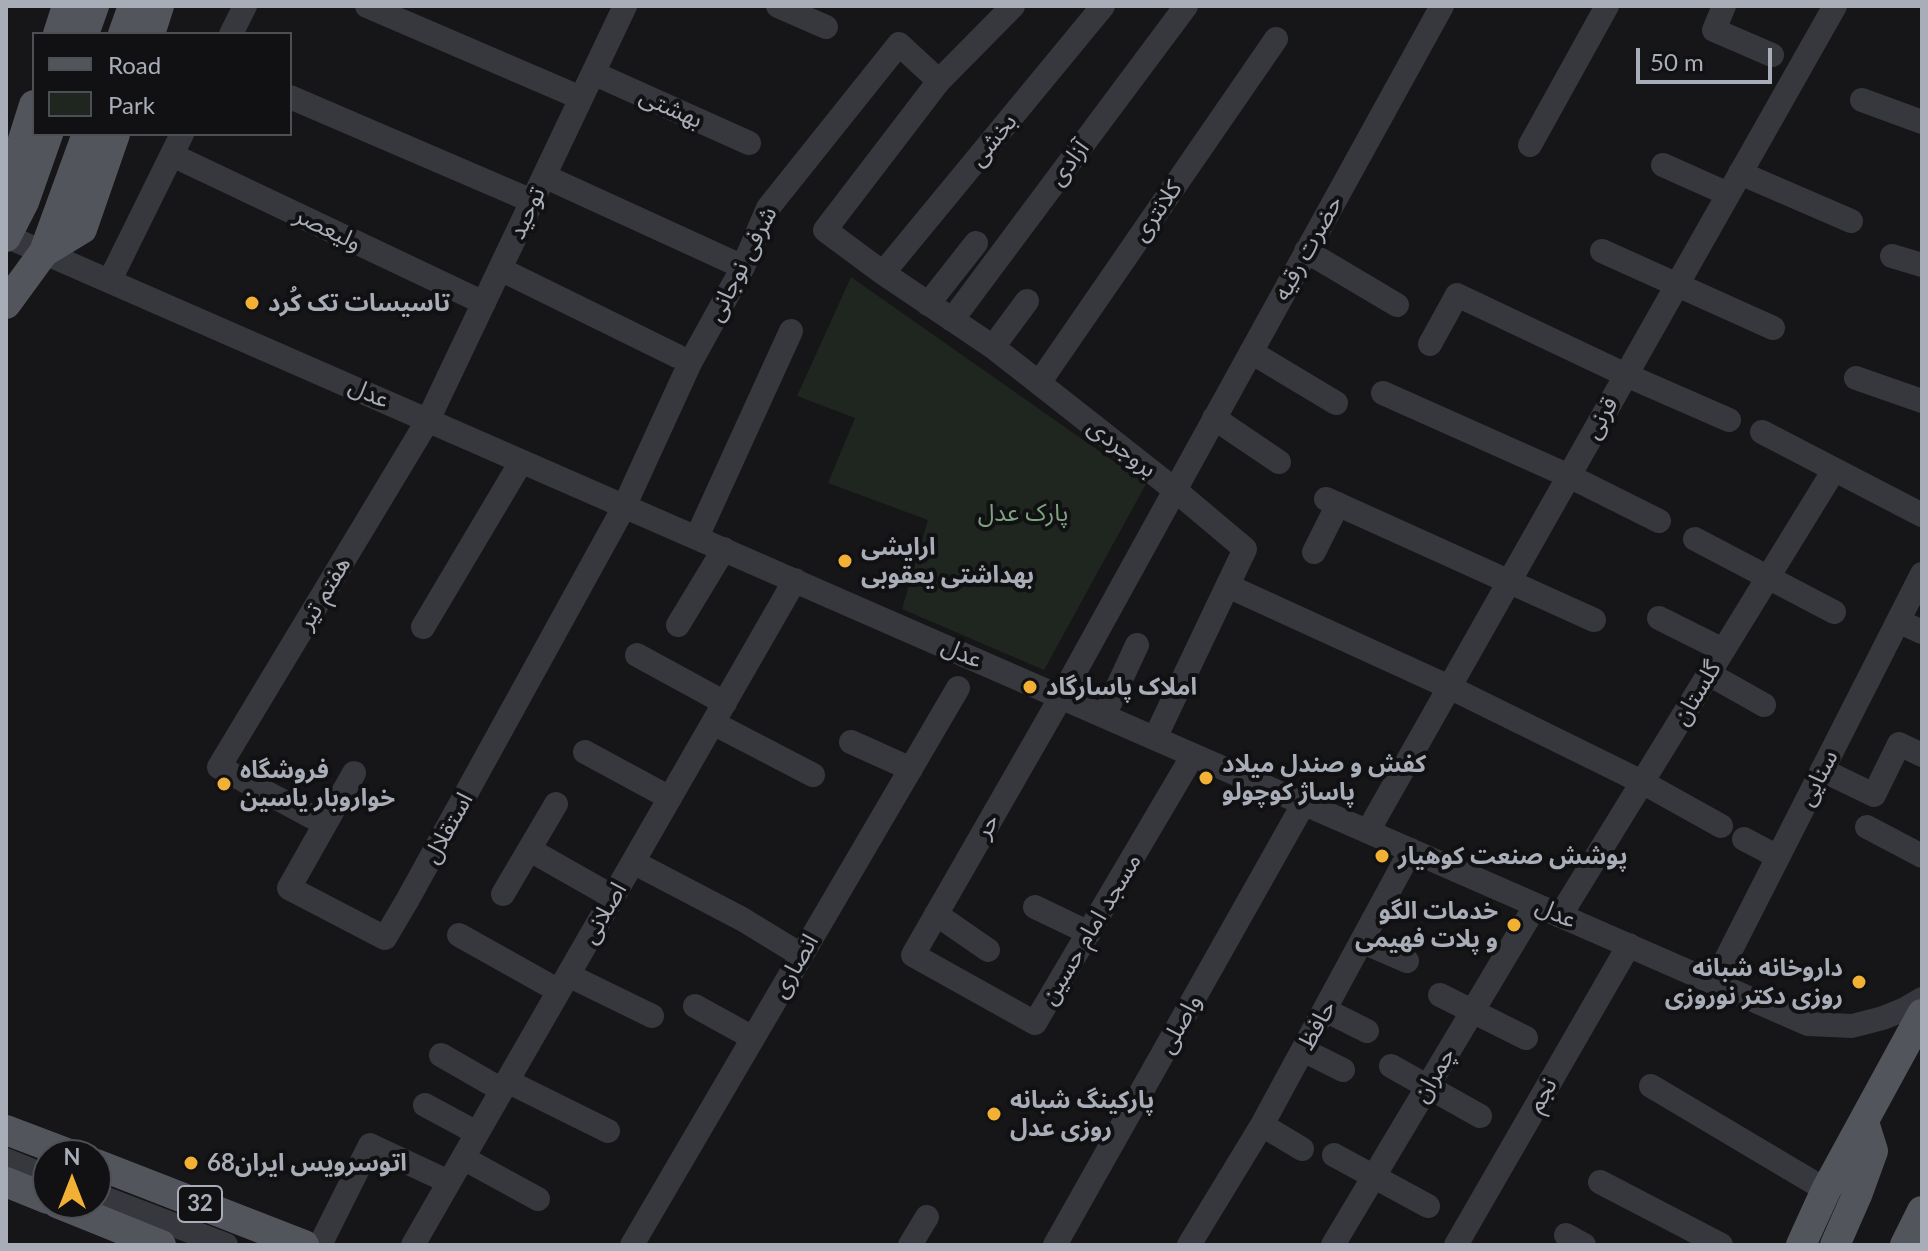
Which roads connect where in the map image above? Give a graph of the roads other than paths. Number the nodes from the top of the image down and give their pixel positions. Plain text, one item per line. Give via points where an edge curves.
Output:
1 (67, 6) edge
2 (94, 6) edge
3 (133, 6) edge
4 (159, 6) edge
5 (245, 6) edge
6 (367, 6) edge
7 (625, 6) edge
8 (778, 6) edge
9 (1013, 6) edge
10 (1103, 6) edge
11 (1186, 6) edge
12 (1442, 6) edge
13 (1607, 6) edge
14 (1724, 6) edge
15 (1835, 6) edge
16 (826, 27) dead end
17 (59, 32) edge
18 (85, 32) edge
19 (124, 32) edge
20 (151, 32) edge
21 (232, 32) edge
22 (1276, 39) dead end
23 (1772, 55) dead end
24 (593, 73) junction
25 (939, 81) junction
26 (292, 98) edge
27 (581, 98) junction
28 (1862, 100) dead end
29 (32, 111) edge
30 (1922, 122) edge
31 (47, 136) edge
32 (86, 136) edge
33 (114, 136) edge
34 (749, 143) dead end
35 (177, 144) edge
36 (1530, 145) dead end
37 (1663, 165) dead end
38 (9, 175) edge
39 (544, 176) junction
40 (1734, 183) junction
41 (532, 201) junction
42 (1851, 221) dead end
43 (6, 230) edge
44 (6, 237) edge
45 (976, 243) dead end
46 (1306, 251) junction
47 (1602, 251) dead end
48 (44, 252) junction
49 (1892, 256) dead end
50 (1922, 265) edge
51 (743, 267) junction
52 (500, 269) junction
53 (883, 273) junction
54 (110, 280) junction
55 (1677, 284) junction
56 (1027, 301) dead end
57 (484, 303) junction
58 (6, 304) edge
59 (928, 304) junction
60 (1397, 305) dead end
61 (952, 320) junction
62 (1773, 328) dead end
63 (791, 331) dead end
64 (1430, 344) dead end
65 (993, 347) junction
66 (1251, 352) junction
67 (677, 356) dead end
68 (1626, 375) junction
69 (1856, 378) dead end
70 (1039, 383) junction
71 (1383, 393) dead end
72 (1922, 401) edge
73 (1336, 403) dead end
74 (1214, 418) junction
75 (428, 420) junction
76 (1729, 420) dead end
77 (1762, 432) dead end
78 (521, 462) junction
79 (1279, 462) dead end
80 (1834, 470) junction
81 (1569, 476) junction
82 (1175, 490) junction
83 (624, 507) junction
84 (1922, 515) edge
85 (1659, 521) dead end
86 (697, 537) junction
87 (1695, 539) dead end
88 (724, 549) junction
89 (1314, 552) dead end
90 (1922, 574) edge
91 (1768, 577) junction
92 (795, 580) junction
93 (1509, 581) junction
94 (1228, 586) junction
95 (1834, 612) dead end
96 (1659, 618) dead end
97 (1594, 620) dead end
98 (1898, 621) junction
99 (678, 625) dead end
100 (423, 627) dead end
101 (1922, 632) edge
102 (1137, 645) dead end
103 (1723, 650) junction
104 (637, 655) dead end
105 (1709, 674) junction
106 (1449, 687) junction
107 (958, 688) dead end
108 (1061, 697) junction
109 (1764, 705) dead end
110 (719, 713) junction
111 (1104, 716) junction
112 (1155, 738) junction
113 (851, 742) dead end
114 (585, 752) dead end
115 (1193, 755) junction
116 (1922, 755) edge
117 (911, 769) junction
118 (1822, 770) junction
119 (354, 773) dead end
120 (813, 775) dead end
121 (1642, 782) junction
122 (670, 798) junction
123 (1304, 803) junction
124 (556, 804) dead end
125 (325, 824) junction
126 (1721, 826) dead end
127 (1867, 827) dead end
128 (1368, 831) junction
129 (1744, 839) dead end
130 (530, 850) junction
131 (1411, 850) junction
132 (1922, 856) edge
133 (1778, 857) junction
134 (633, 862) junction
135 (503, 894) dead end
136 (613, 897) junction
137 (1536, 905) junction
138 (1035, 907) dead end
139 (936, 914) junction
140 (1560, 916) junction
141 (1089, 933) junction
142 (459, 935) dead end
143 (1363, 942) junction
144 (1629, 945) junction
145 (988, 950) dead end
146 (801, 955) junction
147 (913, 955) joint
148 (1407, 961) dead end
149 (564, 983) junction
150 (1714, 983) junction
151 (1440, 995) dead end
152 (1922, 999) edge
153 (695, 1006) dead end
154 (1325, 1010) junction
155 (1472, 1011) junction
156 (1922, 1014) edge
157 (652, 1016) dead end
158 (1367, 1031) dead end
159 (753, 1038) junction
160 (1526, 1038) dead end
161 (1303, 1050) junction
162 (441, 1055) dead end
163 (1391, 1066) dead end
164 (1343, 1070) dead end
165 (505, 1086) junction
166 (1651, 1086) dead end
167 (1427, 1087) junction
168 (425, 1105) dead end
169 (1480, 1116) dead end
170 (1864, 1122) junction
171 (1262, 1125) junction
172 (6, 1130) edge
173 (608, 1131) dead end
174 (477, 1133) junction
175 (32, 1140) edge
176 (1302, 1149) dead end
177 (1334, 1155) dead end
178 (463, 1158) junction
179 (6, 1160) edge
180 (6, 1169) edge
181 (112, 1170) edge
182 (32, 1171) edge
183 (1373, 1178) junction
184 (32, 1179) edge
185 (6, 1182) edge
186 (449, 1182) junction
187 (1600, 1182) dead end
188 (1826, 1190) junction
189 (32, 1193) edge
190 (538, 1199) dead end
191 (112, 1201) edge
192 (1428, 1206) dead end
193 (112, 1210) edge
194 (1922, 1211) edge
195 (927, 1217) dead end
196 (97, 1219) edge
197 (161, 1245) edge
198 (202, 1245) edge
199 (226, 1245) edge
200 (304, 1245) edge
201 (320, 1245) edge
202 (413, 1245) edge
203 (632, 1245) edge
204 (910, 1245) edge
205 (1055, 1245) edge
206 (1189, 1245) edge
207 (1333, 1245) edge
208 (1456, 1245) edge
209 (1721, 1245) edge
210 (1801, 1245) edge
211 (1835, 1245) edge
212 (1905, 1245) edge

1 - 17 main road
2 - 18 main road
3 - 19 main road
4 - 20 main road
5 - 21 street
6 - 27 street
7 - 24 street, توحید
8 - 16 street
9 - 25 street
10 - 53 street, بخشی
11 - 61 street, آزادی
12 - 46 street, حضرت رقیه
13 - 36 street
14 - 23 street via 1714,30
15 - 40 street, قرنی
22 - 70 street, کلانتری
24 - 27 street, توحید
24 - 34 street, بهشتی
25 - 51 street, شرفی نوجانی via 899,44 768,208
25 - 53 street, بروجردی via 825,230
26 - 41 street
27 - 39 street, توحید
28 - 30 street
29 - 38 main road
31 - 44 main road
32 - 48 main road
33 - 48 main road via 82,229
35 - 54 street
35 - 57 street, ولیعصر
37 - 40 street
39 - 41 street, توحید
39 - 51 street
40 - 42 street
40 - 55 street, قرنی
41 - 52 street, توحید
43 - 44 main road
44 - 48 street, عدل
45 - 59 street
46 - 60 street
46 - 66 street, حضرت رقیه
47 - 55 street
48 - 54 street, عدل
48 - 58 main road
49 - 50 street
51 - 83 street, شرفی نوجانی via 690,363
52 - 57 street, توحید
52 - 67 street
53 - 59 street, بروجردی
54 - 75 street, عدل
55 - 62 street
55 - 68 street, قرنی
56 - 65 street
57 - 75 street, توحید
59 - 61 street, بروجردی
61 - 65 street, بروجردی
63 - 86 street
64 - 68 street via 1457,295
65 - 70 street, بروجردی
66 - 73 street
66 - 74 street, حضرت رقیه
68 - 76 street
68 - 81 street, قرنی
69 - 72 street
70 - 82 street, بروجردی
71 - 81 street
74 - 79 street
74 - 82 street, حضرت رقیه
75 - 78 street, عدل
75 - 125 street, هفتم تیر via 219,767
77 - 80 street
78 - 83 street, عدل
78 - 100 street
80 - 84 street
80 - 91 street, گلستان
81 - 85 street
81 - 93 street, قرنی
82 - 94 street, بروجردی via 1245,549
82 - 108 street, حر
83 - 86 street, عدل
83 - 125 street, استقلال via 385,938 289,888
86 - 88 street, عدل
87 - 91 street
88 - 92 street, عدل
88 - 99 street
89 - 93 street via 1332,502
90 - 98 street, سنایی
91 - 95 street
91 - 103 street, گلستان
92 - 108 street, عدل
92 - 110 street, اصلانی
93 - 97 street
93 - 106 street, قرنی
94 - 106 street
94 - 112 street, بروجردی
96 - 103 street
98 - 101 street
98 - 118 street, سنایی
102 - 111 street
103 - 105 street, گلستان
104 - 110 street
105 - 109 street
105 - 121 street, گلستان
106 - 121 street
106 - 128 street, قرنی
107 - 117 street, انصاری
108 - 111 street, عدل
108 - 139 street, حر
110 - 120 street
110 - 122 street, اصلانی
111 - 112 street, عدل
112 - 115 street, عدل
113 - 117 street
114 - 122 street
115 - 123 street, عدل
115 - 141 street, مسجد امام حسین
116 - 118 street via 1899,744 1874,795
117 - 146 street, انصاری
118 - 133 street, سنایی
119 - 125 street, استقلال
121 - 126 street
121 - 140 street, گلستان
122 - 134 street, اصلانی
123 - 128 street, عدل
123 - 205 street, واصلی
124 - 130 street
127 - 132 street
128 - 131 street, عدل
129 - 133 street
130 - 135 street
130 - 136 street
131 - 137 street, عدل
131 - 143 street, حافظ
133 - 150 street, سنایی
134 - 136 street, اصلانی
134 - 146 street
136 - 149 street, اصلانی
137 - 140 street, عدل
137 - 155 street, چمران
138 - 141 street
139 - 145 street
139 - 147 street, حر
140 - 144 street, عدل
141 - 147 street, مسجد امام حسین via 1035,1023
142 - 149 street
143 - 148 street
143 - 154 street, حافظ
144 - 150 street, عدل
144 - 208 street, نجم
146 - 159 street, انصاری
149 - 157 street
149 - 165 street, اصلانی
150 - 152 street, عدل via 1808,1024 1852,1026
151 - 155 street
153 - 159 street
154 - 158 street
154 - 161 street, حافظ
155 - 160 street
155 - 167 street, چمران
156 - 170 main road
159 - 203 street, انصاری
161 - 164 street
161 - 171 street, حافظ
162 - 165 street
163 - 167 street
165 - 173 street
165 - 174 street, اصلانی
166 - 188 street
167 - 169 street
167 - 183 street, چمران
168 - 174 street
170 - 188 main road
170 - 211 main road via 1873,1151
171 - 176 street
171 - 206 street, حافظ
172 - 175 main road
174 - 178 street, اصلانی
177 - 183 street
178 - 186 street, اصلانی
178 - 190 street
179 - 182 street
180 - 184 street
181 - 200 main road, 32
183 - 192 street
183 - 207 street, چمران
185 - 189 main road
186 - 201 street via 370,1145
186 - 202 street, اصلانی
187 - 209 street
188 - 210 main road
191 - 199 street
193 - 198 street
194 - 212 main road
195 - 204 street
196 - 197 main road, 32

